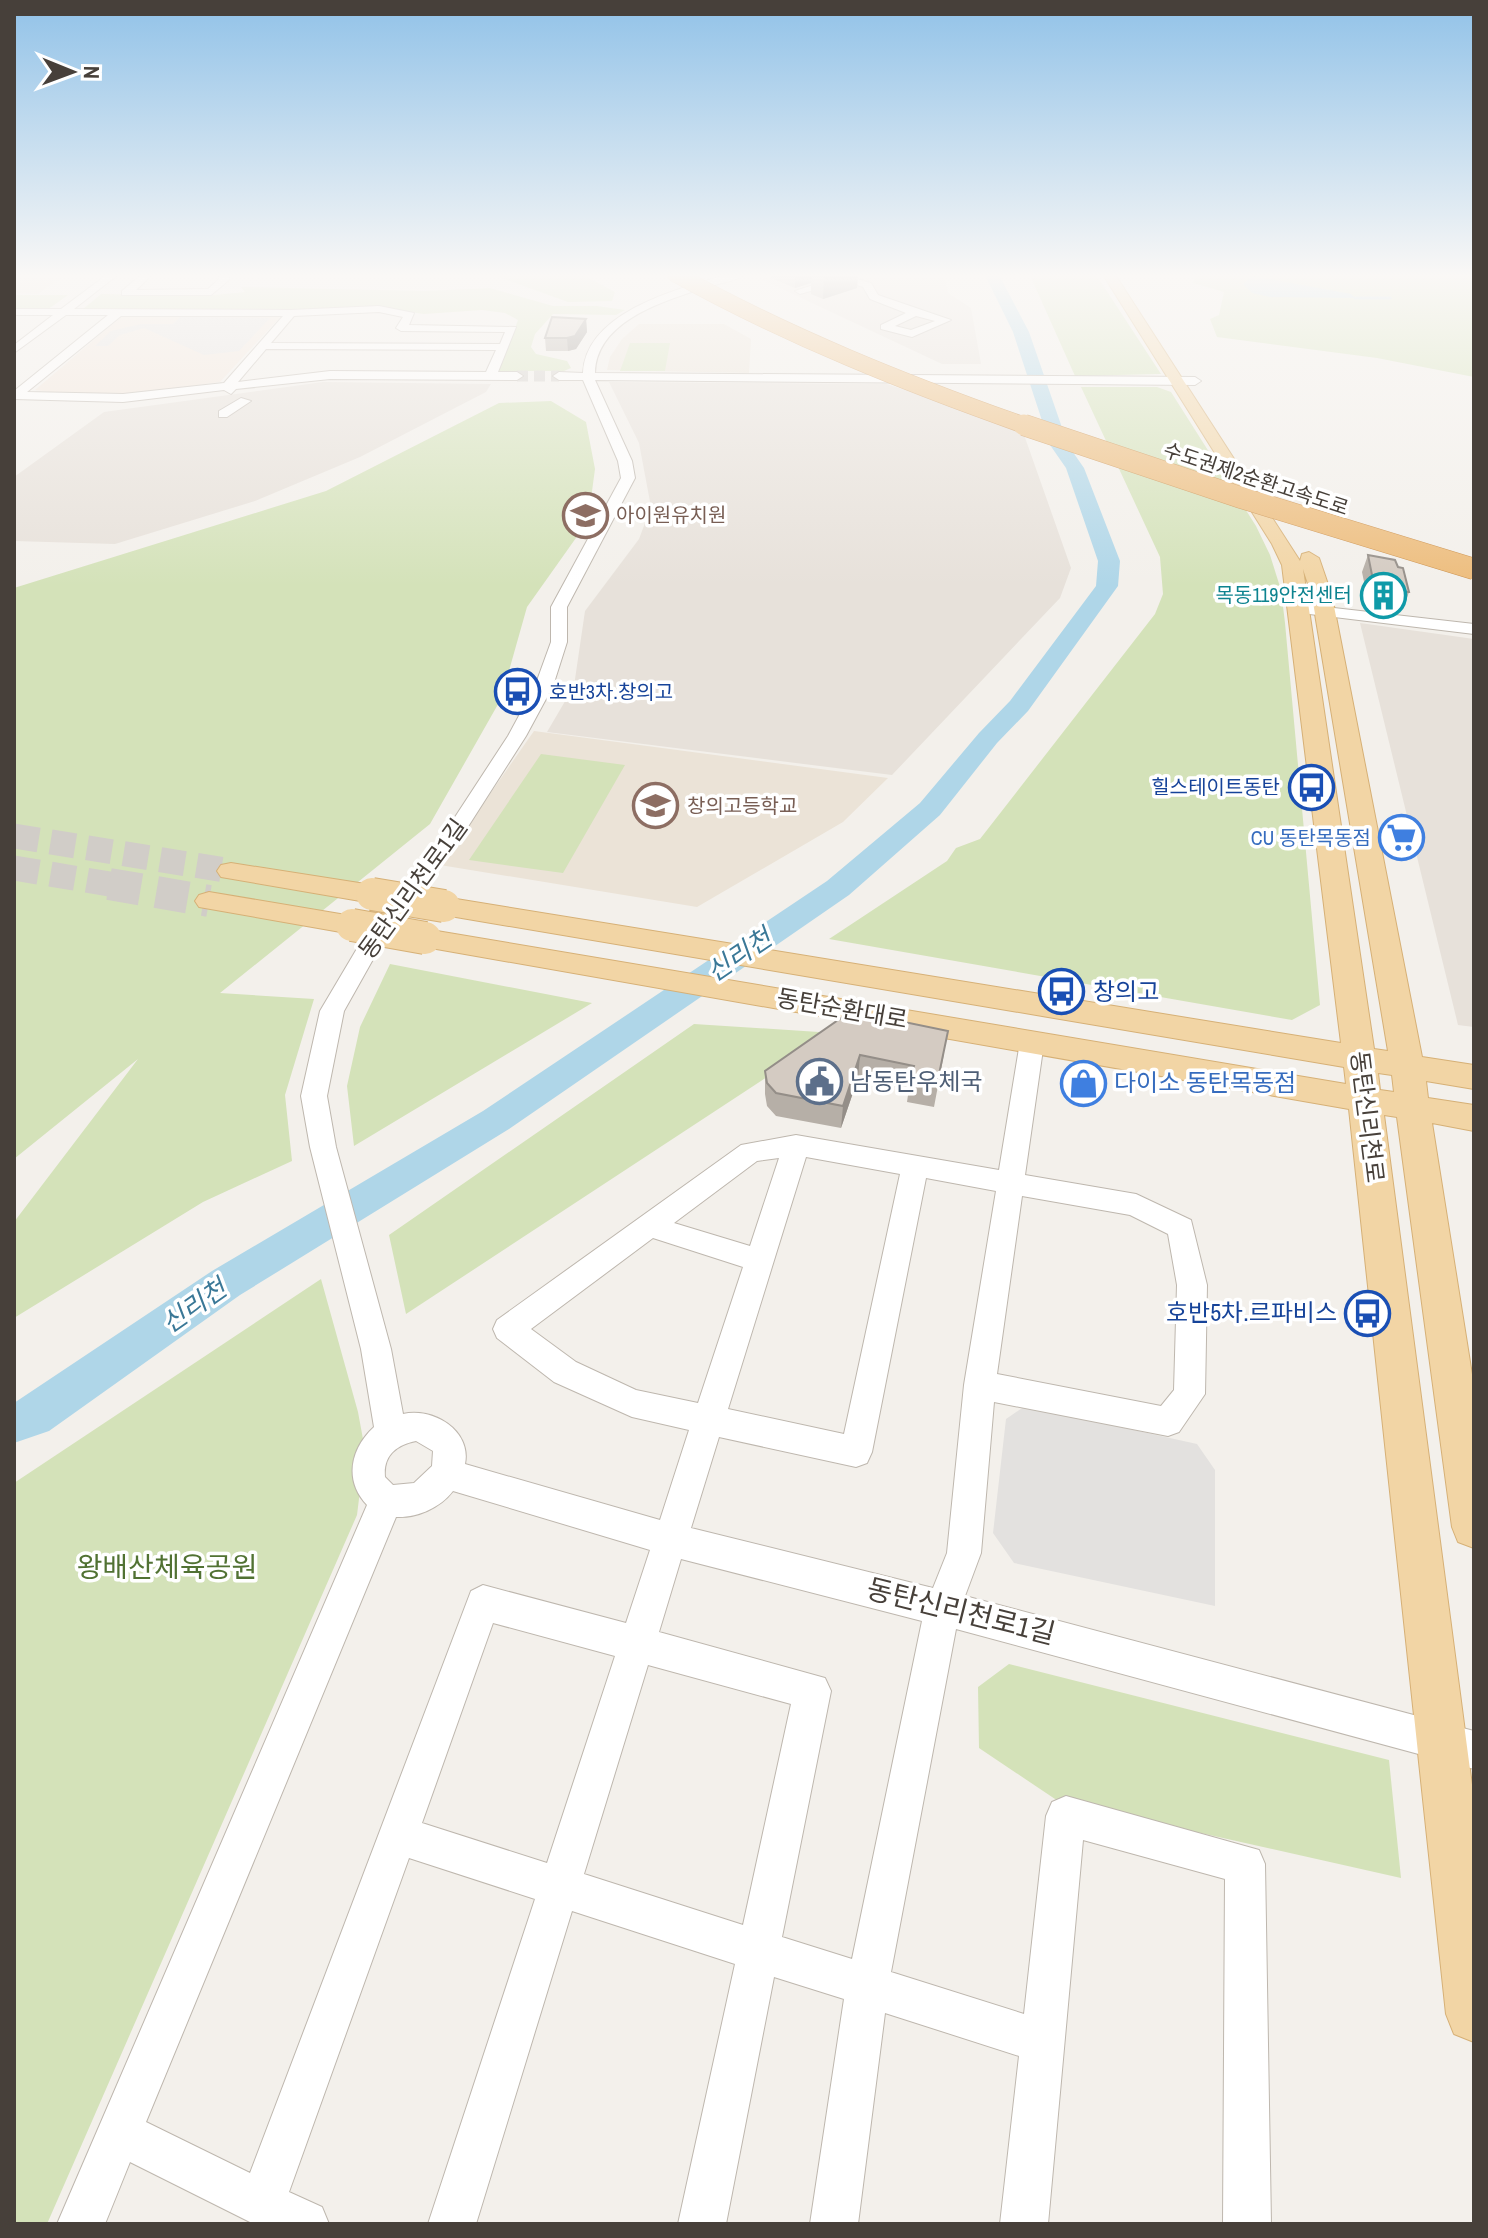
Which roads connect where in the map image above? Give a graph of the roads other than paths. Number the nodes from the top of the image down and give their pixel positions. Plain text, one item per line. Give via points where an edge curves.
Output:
1 (37, 377) edge
2 (235, 377) edge
3 (305, 377) edge
4 (587, 377) edge
5 (735, 377) edge
6 (898, 377) edge
7 (917, 377) edge
8 (1183, 377) edge
9 (1184, 377) edge
10 (1186, 381) junction
11 (227, 387) junction
12 (15, 395) edge
13 (266, 395) dead end
14 (1474, 560) edge
15 (1474, 569) edge
16 (1312, 611) junction
17 (1474, 629) edge
18 (1317, 646) junction
19 (231, 871) tunnel mouth
20 (209, 901) tunnel mouth
21 (1347, 967) junction
22 (1389, 973) junction
23 (1240, 1038) junction
24 (1032, 1042) junction
25 (1359, 1058) junction
26 (1407, 1066) junction
27 (1235, 1077) junction
28 (1474, 1077) edge
29 (1365, 1100) junction
30 (1412, 1108) junction
31 (1474, 1118) edge
32 (796, 1145) junction
33 (915, 1166) junction
34 (1011, 1182) junction
35 (1377, 1200) junction
36 (1427, 1210) junction
37 (649, 1226) junction
38 (759, 1261) junction
39 (980, 1385) junction
40 (708, 1420) junction
41 (391, 1433) junction
42 (447, 1474) junction
43 (386, 1501) junction
44 (1474, 1527) edge
45 (671, 1539) junction
46 (943, 1606) junction
47 (637, 1645) junction
48 (1458, 1745) edge
49 (398, 1835) junction
50 (560, 1887) junction
51 (759, 1951) junction
52 (868, 1983) junction
53 (1474, 2014) edge
54 (1043, 2042) junction
55 (119, 2133) junction
56 (262, 2203) junction
57 (81, 2224) edge
58 (305, 2224) edge
59 (452, 2224) edge
60 (702, 2224) edge
61 (834, 2224) edge
62 (1024, 2224) edge
63 (1247, 2224) edge

1 - 12 street
2 - 11 street
3 - 11 street
4 - 41 street, 동탄신리천로1길 via 628,478 559,607 559,642 544,686 517,736 448,843 376,935 332,1011 314,1096 376,1349
5 - 10 street
6 - 15 highway, 수도권제2순환고속도로, bridge via 1218,492
7 - 14 highway, 수도권제2순환고속도로 via 1224,485
8 - 10 main road, 동탄신리천로
9 - 10 main road, 동탄신리천로
10 - 16 main road, 동탄신리천로 via 1306,577
11 - 12 street via 123,398
11 - 13 street via 238,403
16 - 17 street
16 - 18 main road, 동탄신리천로
18 - 21 main road, 동탄신리천로
18 - 22 main road, 동탄신리천로
19 - 23 main road, 동탄순환대로, bridge
20 - 24 main road, 동탄순환대로, bridge
21 - 22 main road via 1370,982 1382,981
21 - 25 main road, 동탄신리천로
22 - 26 main road, 동탄신리천로
23 - 25 main road, 동탄순환대로
23 - 27 main road via 1261,1061 1255,1071
24 - 27 main road, 동탄순환대로
24 - 34 street
25 - 26 main road, 동탄순환대로
25 - 29 main road, 동탄신리천로
26 - 28 main road, 동탄순환대로
26 - 30 main road, 동탄신리천로
27 - 29 main road, 동탄순환대로
29 - 30 main road, 동탄순환대로
29 - 35 main road, 동탄신리천로
30 - 31 main road, 동탄순환대로
30 - 36 main road, 동탄신리천로
32 - 33 street
32 - 37 street via 750,1152
32 - 38 street
33 - 34 street
33 - 40 street via 856,1452
34 - 39 street
34 - 39 street via 1136,1205 1181,1228 1192,1285 1189,1394 1168,1422
35 - 36 main road via 1384,1189 1397,1185 1414,1191
35 - 48 main road, 동탄신리천로
36 - 44 main road, 동탄신리천로
37 - 38 street
37 - 40 street via 508,1329 565,1372 632,1403
38 - 40 street
39 - 46 street via 964,1553
40 - 45 street
41 - 42 street via 416,1426 438,1433 450,1451
41 - 43 street via 372,1451 366,1475 376,1495
42 - 43 street via 439,1486 413,1502
42 - 45 street, 동탄신리천로1길
43 - 55 street
45 - 46 street, 동탄신리천로1길
45 - 47 street
46 - 48 street, 동탄신리천로1길
46 - 52 street
47 - 49 street via 483,1603
47 - 50 street
47 - 51 street via 812,1691
48 - 53 main road, 동탄신리천로
49 - 50 street
49 - 56 street
50 - 51 street
50 - 59 street
51 - 52 street
51 - 60 street
52 - 54 street
52 - 61 street
54 - 62 street
54 - 63 street via 1066,1816 1245,1864
55 - 56 street
55 - 57 street
56 - 58 street

